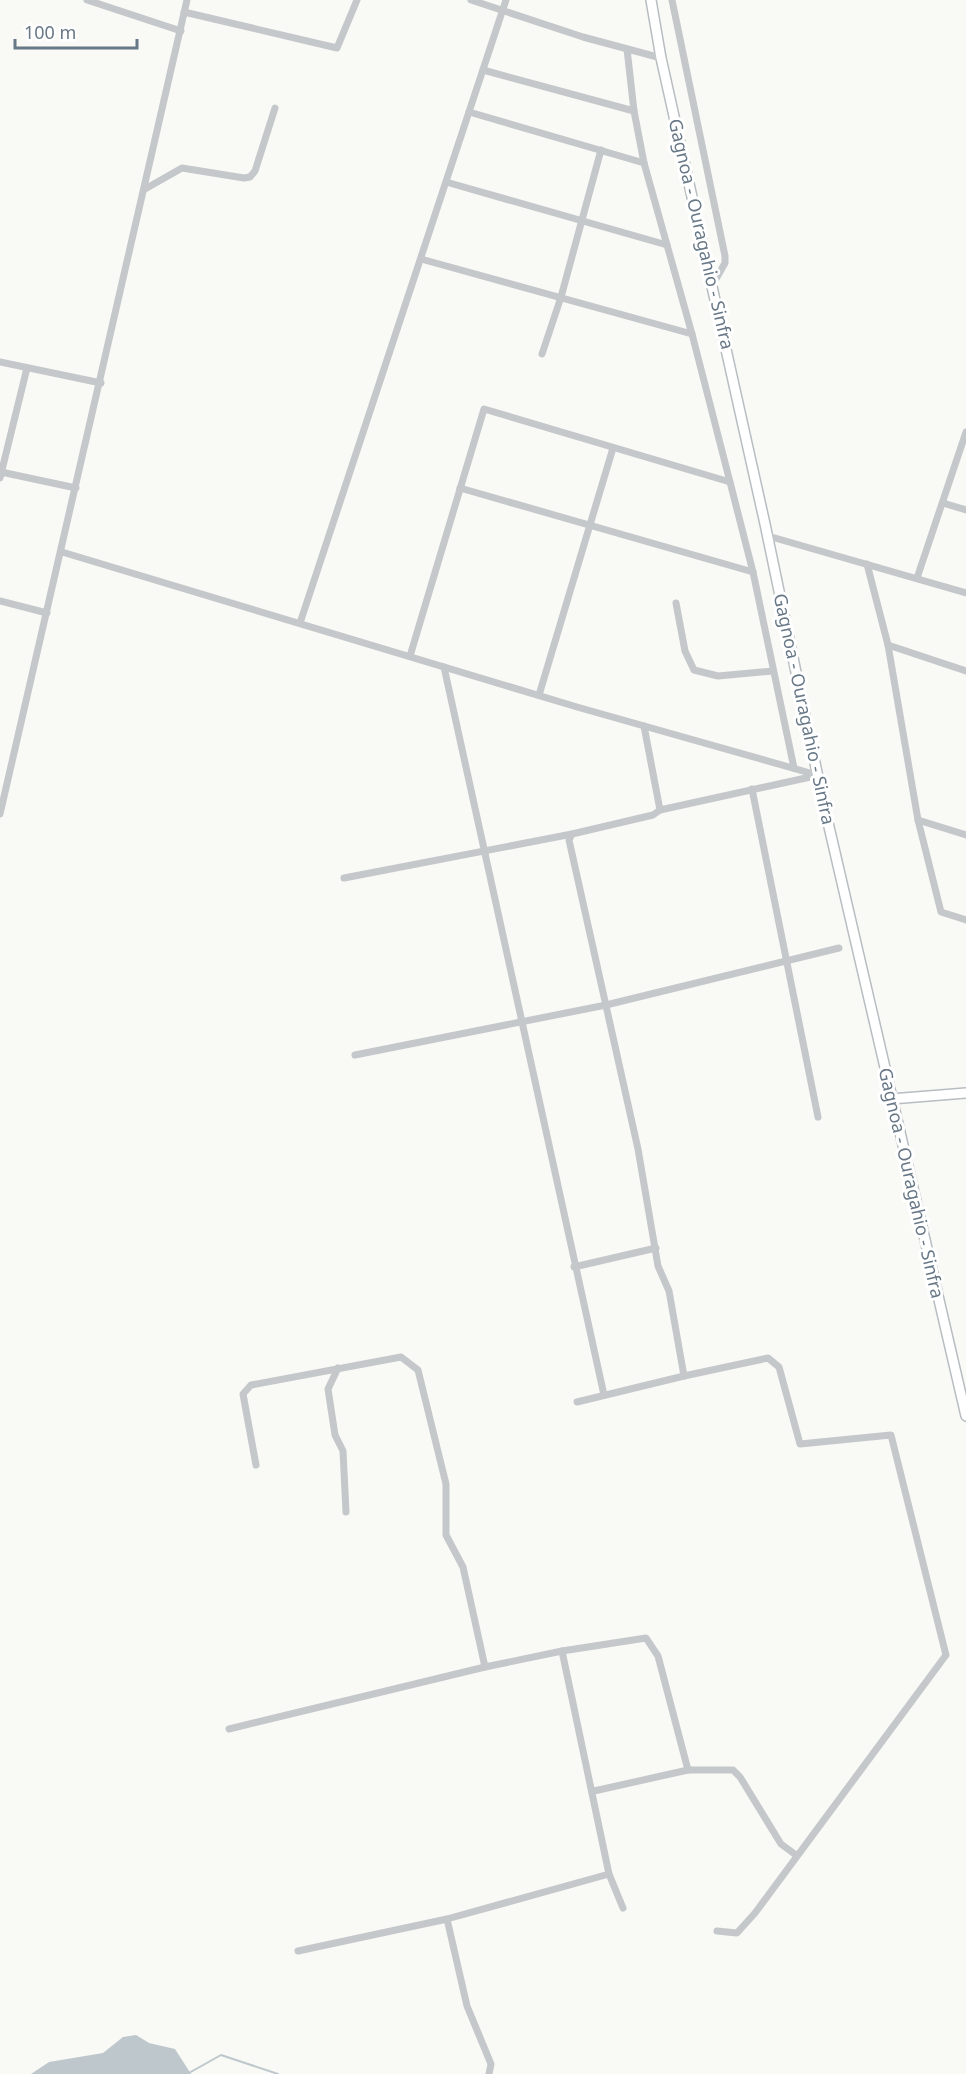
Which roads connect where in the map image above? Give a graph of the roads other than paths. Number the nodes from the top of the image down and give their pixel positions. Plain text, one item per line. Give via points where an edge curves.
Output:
1 (87, 0) edge
2 (187, 0) edge
3 (357, 0) edge
4 (471, 0) edge
5 (506, 0) edge
6 (651, 0) edge
7 (672, 0) edge
8 (503, 11) junction
9 (184, 12) junction
10 (181, 31) junction
11 (627, 49) junction
12 (661, 58) junction
13 (483, 70) junction
14 (275, 108) dead end
15 (634, 111) junction
16 (469, 112) junction
17 (601, 150) junction
18 (644, 163) junction
19 (446, 182) junction
20 (145, 189) junction
21 (581, 220) junction
22 (667, 245) junction
23 (421, 259) junction
24 (712, 286) junction
25 (561, 297) junction
26 (692, 334) junction
27 (542, 354) dead end
28 (0, 362) edge
29 (27, 368) junction
30 (101, 383) junction
31 (966, 432) edge
32 (613, 448) junction
33 (1, 475) edge
34 (730, 482) junction
35 (76, 488) junction
36 (460, 488) junction
37 (943, 502) junction
38 (966, 510) edge
39 (589, 527) junction
40 (768, 536) junction
41 (62, 552) junction
42 (867, 564) junction
43 (753, 572) junction
44 (917, 578) junction
45 (966, 592) edge
46 (0, 601) edge
47 (676, 603) dead end
48 (47, 613) junction
49 (300, 623) junction
50 (888, 645) junction
51 (410, 656) junction
52 (444, 667) junction
53 (773, 671) junction
54 (966, 671) edge
55 (540, 695) junction
56 (644, 726) junction
57 (794, 768) junction
58 (818, 775) junction
59 (752, 789) junction
60 (660, 810) junction
61 (0, 814) edge
62 (918, 820) junction
63 (572, 834) junction
64 (966, 835) edge
65 (483, 850) junction
66 (344, 878) dead end
67 (966, 920) edge
68 (839, 948) dead end
69 (788, 961) junction
70 (606, 1005) junction
71 (521, 1022) junction
72 (355, 1055) dead end
73 (966, 1093) edge
74 (891, 1100) junction
75 (818, 1117) dead end
76 (656, 1248) junction
77 (574, 1268) junction
78 (338, 1368) junction
79 (684, 1376) junction
80 (604, 1395) junction
81 (577, 1402) dead end
82 (966, 1416) edge
83 (256, 1465) dead end
84 (346, 1512) dead end
85 (562, 1651) junction
86 (485, 1667) junction
87 (229, 1729) dead end
88 (688, 1770) junction
89 (594, 1791) junction
90 (796, 1855) junction
91 (609, 1874) junction
92 (623, 1908) dead end
93 (447, 1919) junction
94 (717, 1931) dead end
95 (298, 1951) dead end
96 (489, 2074) edge

1 - 10 street
2 - 9 street
3 - 9 street via 337,48
4 - 8 street
5 - 8 street
6 - 12 main road, Gagnoa - Ouragahio - Sinfra
7 - 24 street via 725,256
8 - 11 street
8 - 13 street
9 - 10 street
10 - 20 street
11 - 12 street
11 - 15 street
12 - 24 main road, Gagnoa - Ouragahio - Sinfra
13 - 15 street
13 - 16 street
14 - 20 street via 250,177 182,168
15 - 18 street
16 - 17 street
16 - 19 street
17 - 18 street
17 - 21 street
18 - 22 street
19 - 21 street
19 - 23 street
20 - 30 street
21 - 22 street
21 - 25 street
22 - 26 street
23 - 25 street
23 - 49 street
24 - 40 main road, Gagnoa - Ouragahio - Sinfra
25 - 26 street
25 - 27 street
26 - 34 street
28 - 29 street
29 - 30 street
29 - 33 street
30 - 35 street
31 - 37 street
32 - 34 street
32 - 36 street via 484,409
32 - 39 street
33 - 35 street
34 - 43 street
35 - 41 street
36 - 39 street
36 - 51 street
37 - 38 street
37 - 44 street
39 - 43 street
39 - 55 street
40 - 42 street
40 - 58 main road, Gagnoa - Ouragahio - Sinfra
41 - 48 street
41 - 49 street
42 - 44 street
42 - 50 street
43 - 53 street
44 - 45 street
46 - 48 street
47 - 53 street via 685,651 694,670 718,676
48 - 61 street
49 - 51 street
50 - 54 street
50 - 62 street
51 - 52 street
52 - 55 street
52 - 65 street
53 - 57 street
55 - 56 street
56 - 57 street
56 - 60 street
57 - 58 street
58 - 59 street
58 - 74 main road, Gagnoa - Ouragahio - Sinfra
59 - 60 street
59 - 69 street
60 - 63 street
62 - 64 street
62 - 67 street via 941,912
63 - 65 street
63 - 70 street via 569,840
65 - 66 street
65 - 71 street
68 - 69 street
69 - 70 street
69 - 75 street
70 - 71 street
70 - 76 street
71 - 72 street
71 - 77 street
73 - 74 main road
74 - 82 main road, Gagnoa - Ouragahio - Sinfra
76 - 77 street
76 - 79 street via 658,1266 669,1291
77 - 80 street
78 - 83 street via 251,1385 243,1394
78 - 84 street via 328,1389 335,1435 343,1451
78 - 86 street via 401,1357 418,1370 446,1484 446,1535 463,1568
79 - 80 street
79 - 90 street via 768,1358 779,1366 800,1443 891,1435 946,1654
80 - 81 street
85 - 86 street
85 - 88 street via 646,1638 658,1656
85 - 89 street
86 - 87 street
88 - 89 street
88 - 90 street via 733,1770 781,1844
89 - 91 street
90 - 94 street via 737,1933
91 - 92 street
91 - 93 street
93 - 95 street
93 - 96 street via 467,2006 491,2064

